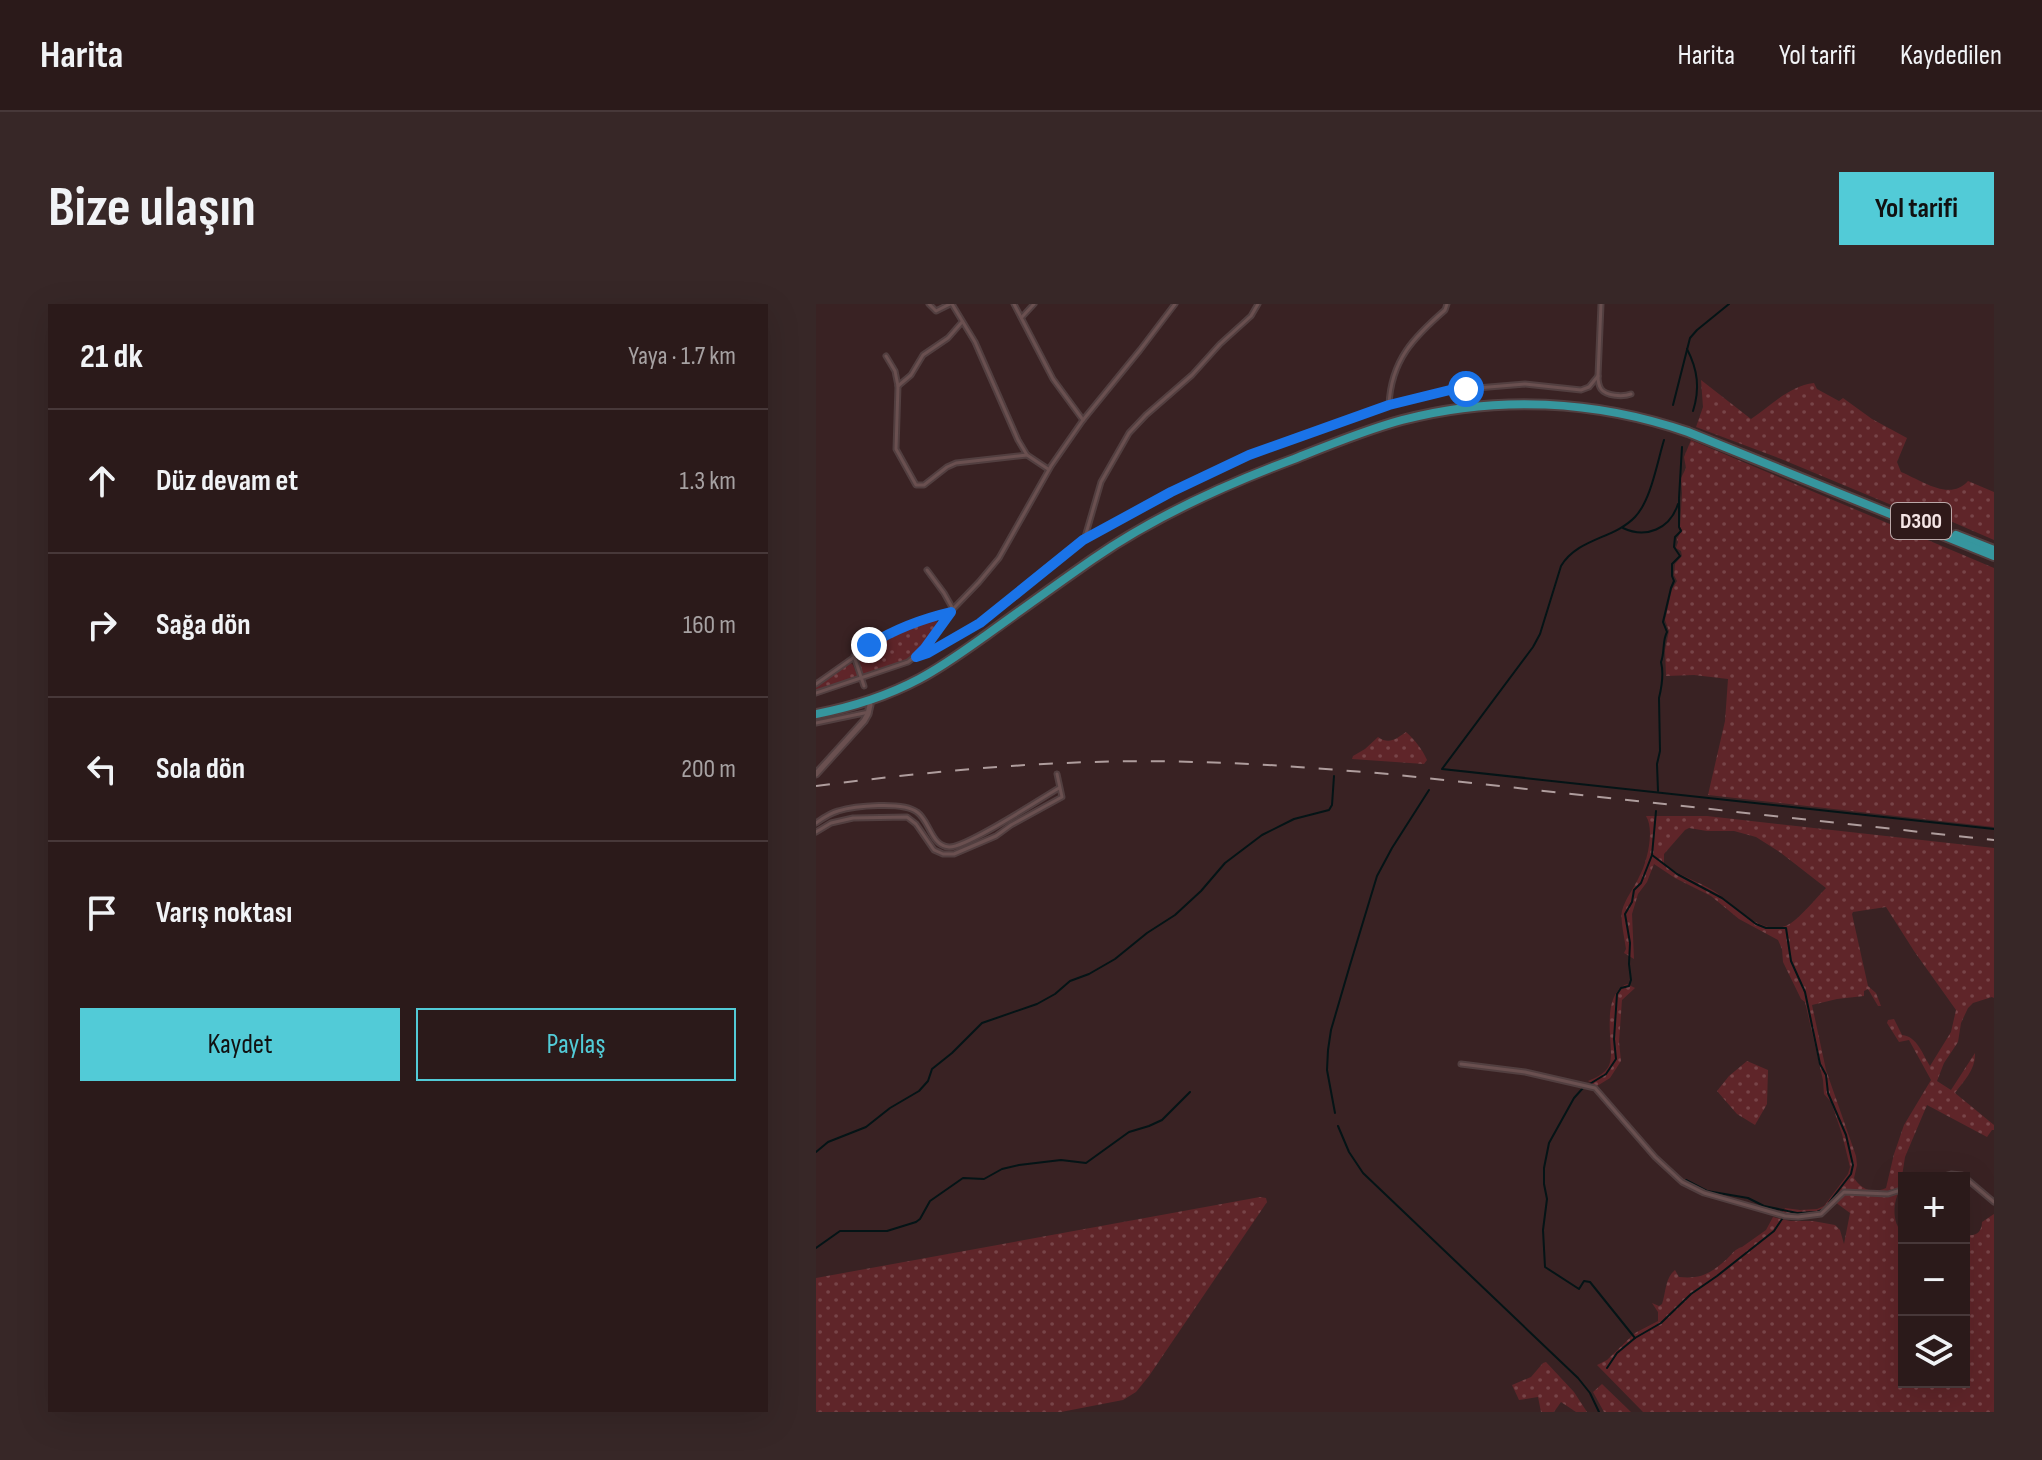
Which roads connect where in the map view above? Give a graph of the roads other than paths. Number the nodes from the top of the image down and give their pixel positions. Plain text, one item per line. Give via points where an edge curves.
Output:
1 (929, 304) edge
2 (951, 304) edge
3 (1014, 304) edge
4 (1034, 304) edge
5 (1175, 304) edge
6 (1258, 304) edge
7 (1447, 304) edge
8 (1601, 304) edge
9 (1022, 317) junction
10 (962, 322) junction
11 (886, 356) dead end
12 (1598, 376) junction
13 (898, 386) junction
14 (1631, 394) dead end
15 (1389, 405) junction
16 (1083, 420) junction
17 (1027, 455) junction
18 (1048, 469) junction
19 (1847, 494) junction
20 (1083, 540) junction
21 (1994, 550) edge
22 (1994, 557) edge
23 (927, 570) dead end
24 (952, 611) junction
25 (854, 656) junction
26 (916, 657) junction
27 (862, 679) junction
28 (816, 684) edge
29 (864, 686) dead end
30 (816, 693) edge
31 (869, 709) joint
32 (816, 712) edge
33 (816, 723) edge
34 (816, 774) edge
35 (1057, 774) dead end
36 (1060, 787) junction
37 (816, 823) edge
38 (816, 832) edge
39 (1461, 1064) dead end
40 (1970, 1182) edge
41 (1898, 1191) edge
42 (1994, 1202) edge

1 - 2 street via 935,311
2 - 10 street
3 - 9 street
4 - 9 street
5 - 16 street
6 - 20 street via 1129,433 1101,482
7 - 15 street via 1404,352 1393,375
8 - 12 street
9 - 16 street via 1053,379
10 - 13 street via 926,352
10 - 17 street
11 - 13 street
12 - 14 street via 1603,391
12 - 15 street via 1581,390 1525,384 1461,389
13 - 17 street via 896,449 916,485 956,463
15 - 20 street via 1249,455
16 - 18 street
17 - 18 street
18 - 24 street via 1004,551
19 - 21 highway, D300
19 - 22 highway, D300
19 - 32 highway, D300 via 1658,419 1530,403 1430,413 1367,431 1175,511 1097,556 920,679 863,703
20 - 26 street via 980,623
23 - 24 street
24 - 25 street via 904,626
24 - 26 street
25 - 27 street
25 - 28 street
26 - 27 street
27 - 29 street
27 - 30 street
31 - 33 street
31 - 34 street
35 - 36 street
36 - 37 street via 953,847 937,842 922,816 906,806 842,810
36 - 38 street via 1062,797 954,854 934,850 907,817 853,818
39 - 41 street via 1595,1088 1674,1175 1708,1194 1798,1217 1821,1214 1844,1192
40 - 42 street

